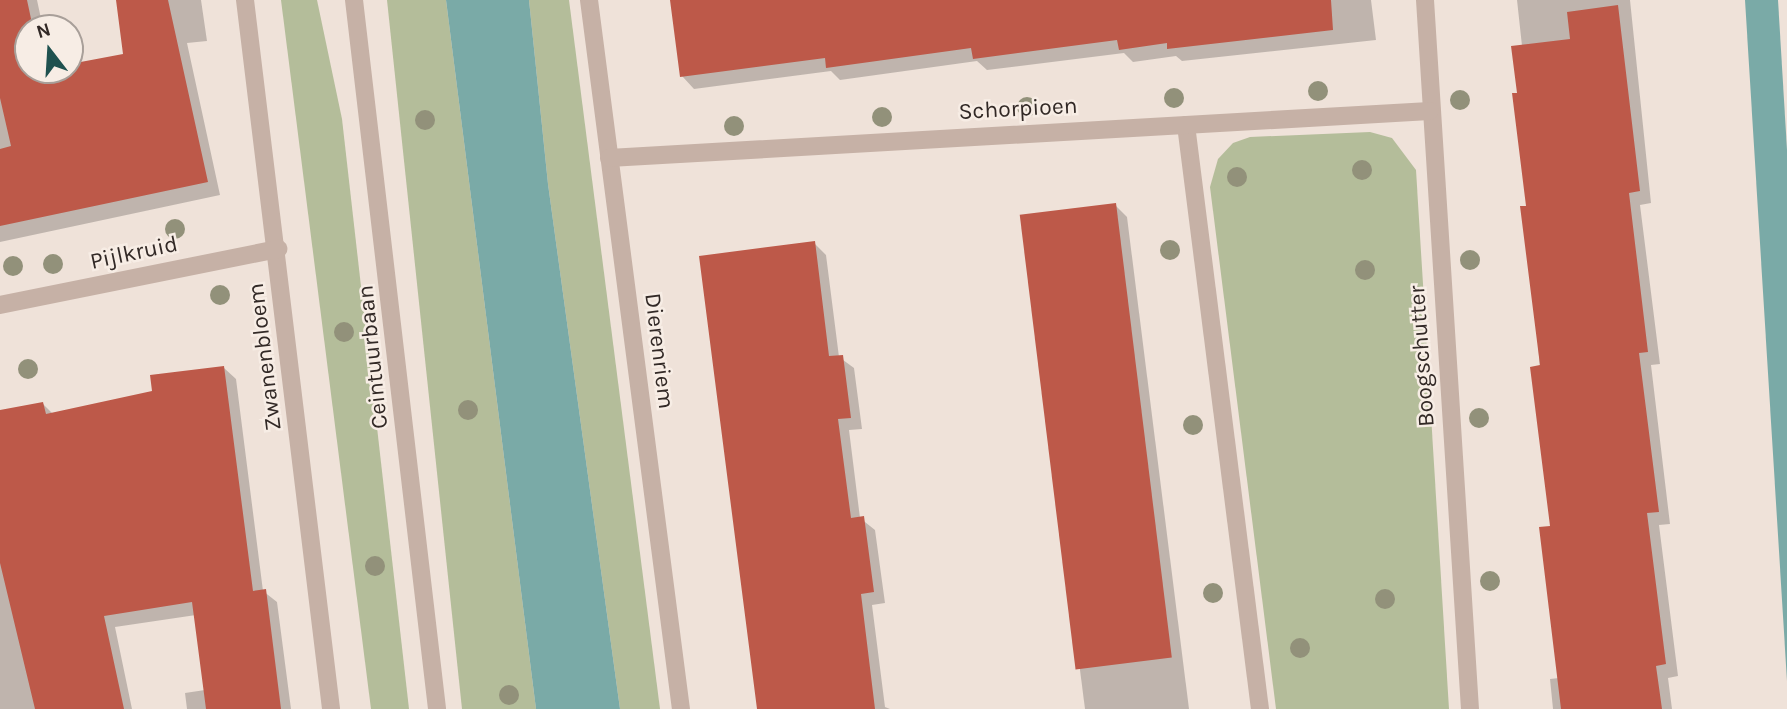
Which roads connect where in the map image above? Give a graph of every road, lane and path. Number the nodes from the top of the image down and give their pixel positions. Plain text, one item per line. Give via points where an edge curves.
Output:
1 (245, 0) edge
2 (354, 0) edge
3 (589, 0) edge
4 (1425, 0) edge
5 (1430, 111) junction
6 (1186, 125) junction
7 (609, 158) junction
8 (278, 249) junction
9 (0, 305) edge
10 (331, 709) edge
11 (437, 709) edge
12 (681, 709) edge
13 (1260, 709) edge
14 (1470, 709) edge

1 - 8 street, Zwanenbloem
2 - 11 street, Ceintuurbaan
3 - 7 street, Dierenriem
4 - 5 street, Boogschutter
5 - 6 street, Schorpioen
5 - 14 street, Boogschutter
6 - 7 street, Schorpioen
6 - 13 street
7 - 12 street, Dierenriem
8 - 9 street, Pijlkruid
8 - 10 street, Zwanenbloem

